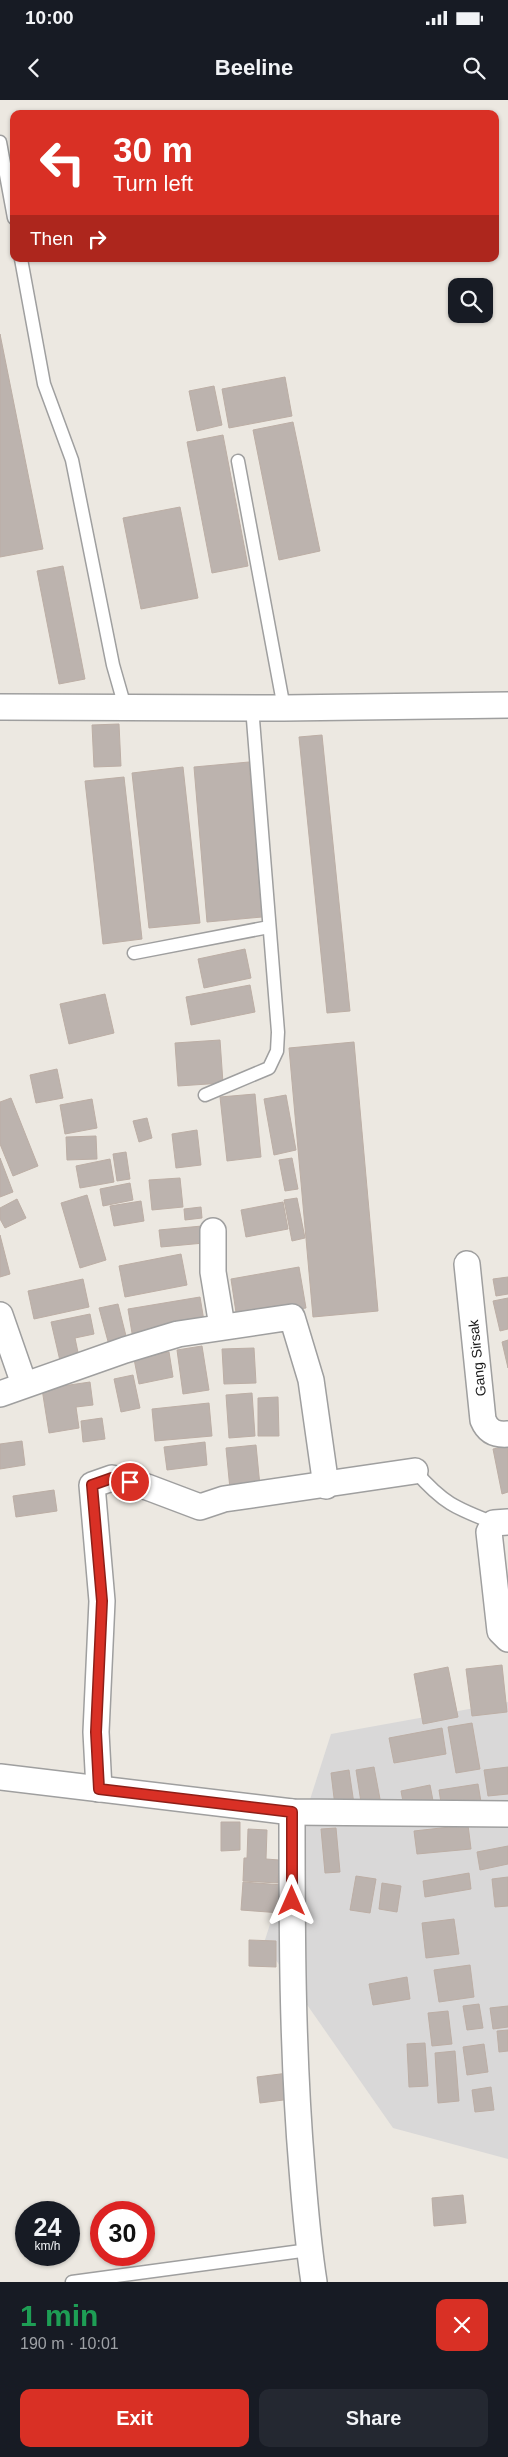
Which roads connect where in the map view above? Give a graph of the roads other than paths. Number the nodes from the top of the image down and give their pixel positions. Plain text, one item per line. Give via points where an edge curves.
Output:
1 (0, 142) edge
2 (10, 196) edge
3 (22, 262) edge
4 (238, 462) dead end
5 (508, 705) edge
6 (0, 707) edge
7 (125, 707) junction
8 (252, 707) junction
9 (284, 708) junction
10 (269, 927) junction
11 (134, 953) dead end
12 (205, 1095) dead end
13 (213, 1231) dead end
14 (467, 1264) dead end
15 (0, 1315) edge
16 (222, 1326) junction
17 (24, 1384) junction
18 (0, 1394) edge
19 (508, 1434) edge
20 (415, 1471) joint
21 (326, 1486) junction
22 (501, 1522) edge
23 (508, 1639) edge
24 (0, 1776) edge
25 (99, 1789) junction
26 (292, 1812) junction
27 (508, 1814) edge
28 (309, 2250) junction
29 (72, 2282) edge
30 (314, 2282) edge

1 - 2 lane
3 - 7 lane via 44,384 72,460 113,665
4 - 9 lane
5 - 9 street
6 - 7 street
7 - 8 street
8 - 9 street
8 - 10 lane
10 - 11 lane
10 - 12 lane via 277,1051 269,1068
13 - 16 street via 213,1272
14 - 19 street, Gang Sirsak via 484,1420 486,1428 492,1432
15 - 17 street
16 - 17 street via 178,1334
16 - 21 street via 292,1317 310,1380
17 - 18 street
20 - 21 street
20 - 22 lane via 436,1494 455,1508
21 - 25 street via 224,1499 200,1507 112,1478 92,1485 102,1601 96,1732
22 - 23 street via 489,1532 500,1631
24 - 25 street
25 - 26 street
26 - 27 street
26 - 28 street via 295,2060
28 - 29 lane
28 - 30 street

